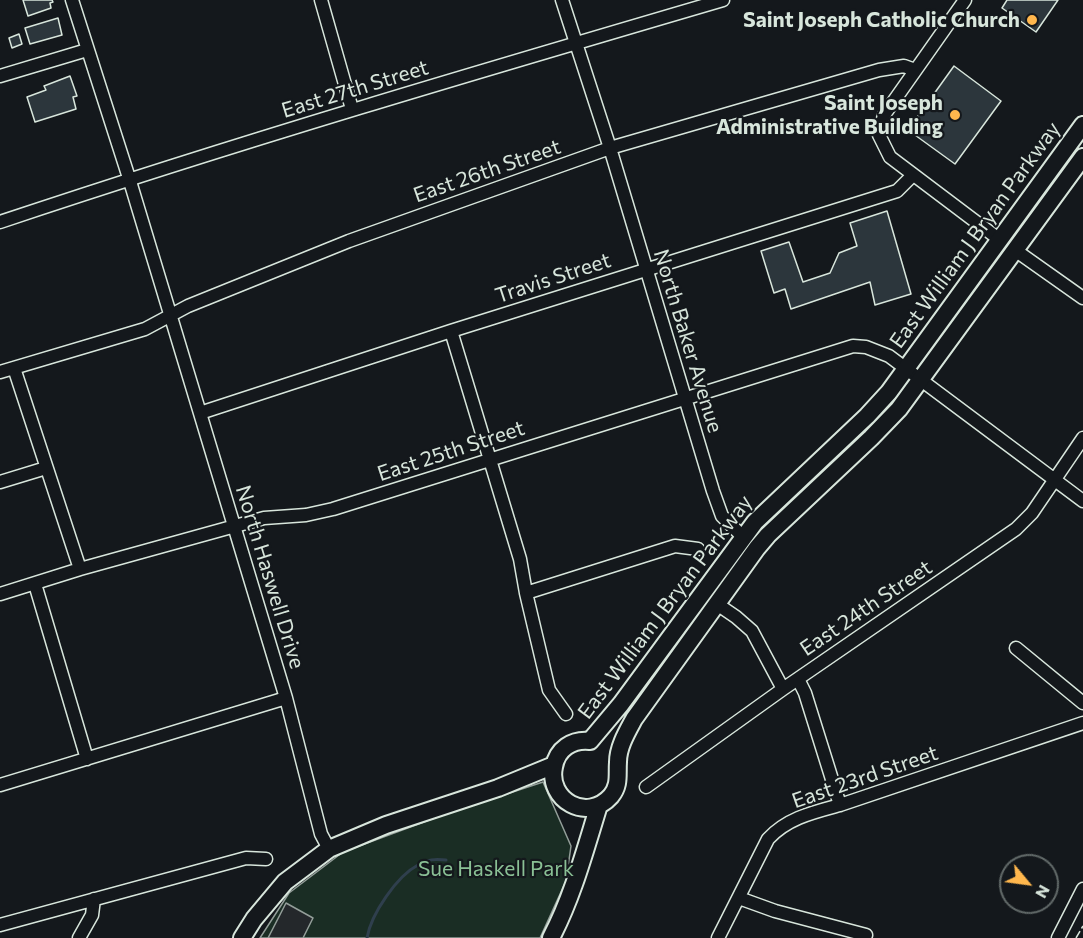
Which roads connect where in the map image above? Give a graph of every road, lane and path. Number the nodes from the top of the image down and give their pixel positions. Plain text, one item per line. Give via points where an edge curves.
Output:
1 (72, 0) edge
2 (321, 0) edge
3 (562, 0) edge
4 (723, 0) edge
5 (960, 2) edge
6 (577, 43) junction
7 (87, 50) junction
8 (915, 70) junction
9 (0, 76) edge
10 (352, 109) junction
11 (1083, 125) edge
12 (610, 148) junction
13 (1083, 156) edge
14 (913, 175) junction
15 (129, 178) junction
16 (0, 222) edge
17 (1000, 240) junction
18 (1015, 250) junction
19 (646, 269) junction
20 (1083, 298) edge
21 (170, 316) junction
22 (451, 331) junction
23 (14, 368) junction
24 (906, 369) junction
25 (0, 372) edge
26 (921, 380) junction
27 (685, 400) junction
28 (200, 414) junction
29 (1083, 438) edge
30 (491, 458) junction
31 (46, 468) junction
32 (1053, 479) junction
33 (0, 482) edge
34 (1083, 501) edge
35 (235, 527) junction
36 (743, 537) junction
37 (699, 549) dead end
38 (80, 569) junction
39 (35, 584) junction
40 (526, 593) junction
41 (0, 594) edge
42 (717, 604) junction
43 (1016, 648) dead end
44 (798, 679) junction
45 (783, 689) junction
46 (286, 698) junction
47 (1083, 703) edge
48 (566, 714) dead end
49 (1083, 723) edge
50 (591, 741) junction
51 (87, 759) junction
52 (617, 763) junction
53 (554, 765) junction
54 (0, 785) edge
55 (646, 787) dead end
56 (599, 805) junction
57 (840, 805) junction
58 (329, 849) junction
59 (266, 859) dead end
60 (1082, 896) edge
61 (739, 898) junction
62 (94, 899) junction
63 (0, 925) edge
64 (866, 935) dead end
65 (79, 938) edge
66 (242, 938) edge
67 (551, 938) edge
68 (718, 938) edge
69 (1058, 938) edge

1 - 7 street, North Haswell Drive
2 - 10 street
3 - 6 street, North Baker Avenue
4 - 6 street, East 27th Street
5 - 8 street
6 - 10 street, East 27th Street
6 - 12 street, North Baker Avenue
7 - 9 street
7 - 15 street, North Haswell Drive
8 - 12 street, East 26th Street via 904,66 879,70
8 - 14 street via 884,115 879,135 890,157
10 - 15 street, East 27th Street
11 - 17 main road, East William J Bryan Parkway
12 - 19 street, North Baker Avenue
12 - 21 street, East 26th Street via 349,241
13 - 18 main road, East William J Bryan Parkway
14 - 17 street
14 - 19 street, Travis Street via 897,191
15 - 16 street, East 27th Street
15 - 21 street, North Haswell Drive
17 - 24 main road, East William J Bryan Parkway
18 - 20 street
18 - 26 main road, East William J Bryan Parkway
19 - 22 street, Travis Street
19 - 27 street, North Baker Avenue
21 - 23 street, East 26th Street via 145,329
21 - 28 street, North Haswell Drive
22 - 28 street, Travis Street
22 - 30 street
23 - 25 street, East 26th Street
23 - 31 street
24 - 26 street, East 25th Street
24 - 27 street, East 25th Street via 877,350 853,346
24 - 36 main road, East William J Bryan Parkway via 878,405 769,507
26 - 32 street, East 25th Street
26 - 42 main road, East William J Bryan Parkway via 886,423 768,535
27 - 30 street, East 25th Street
27 - 36 street, North Baker Avenue via 722,516
28 - 35 street, North Haswell Drive
29 - 32 street, East 24th Street
30 - 35 street, East 25th Street via 333,509 264,518
30 - 40 street
31 - 33 street
31 - 38 street
32 - 34 street, East 25th Street
32 - 44 street, East 24th Street via 1032,513 1016,529
35 - 38 street, East 25th Street
35 - 46 street, North Haswell Drive
36 - 50 main road, East William J Bryan Parkway
37 - 40 street via 675,546
38 - 39 street, East 25th Street
39 - 41 street, East 25th Street
39 - 51 street
40 - 48 street via 549,690
42 - 45 street via 752,631
42 - 52 main road, East William J Bryan Parkway via 634,719 621,744
43 - 47 street
44 - 45 street, East 24th Street
44 - 57 street
45 - 55 street, East 24th Street
46 - 51 street
46 - 58 street, North Haswell Drive via 321,834
49 - 57 street, East 23rd Street
50 - 52 main road via 609,751
50 - 53 main road, East William J Bryan Parkway via 567,746
51 - 54 street
52 - 56 main road, East William J Bryan Parkway via 620,774 616,787
53 - 56 main road via 556,787 568,803 585,809
53 - 58 main road, East William J Bryan Parkway
56 - 67 main road, East William J Bryan Parkway via 574,885
57 - 61 street, East 23rd Street via 806,814 777,829 768,839
58 - 66 main road, East William J Bryan Parkway via 285,882
59 - 62 street via 246,858
60 - 69 street
61 - 64 street
61 - 68 street, East 23rd Street
62 - 63 street
62 - 65 street via 92,915

